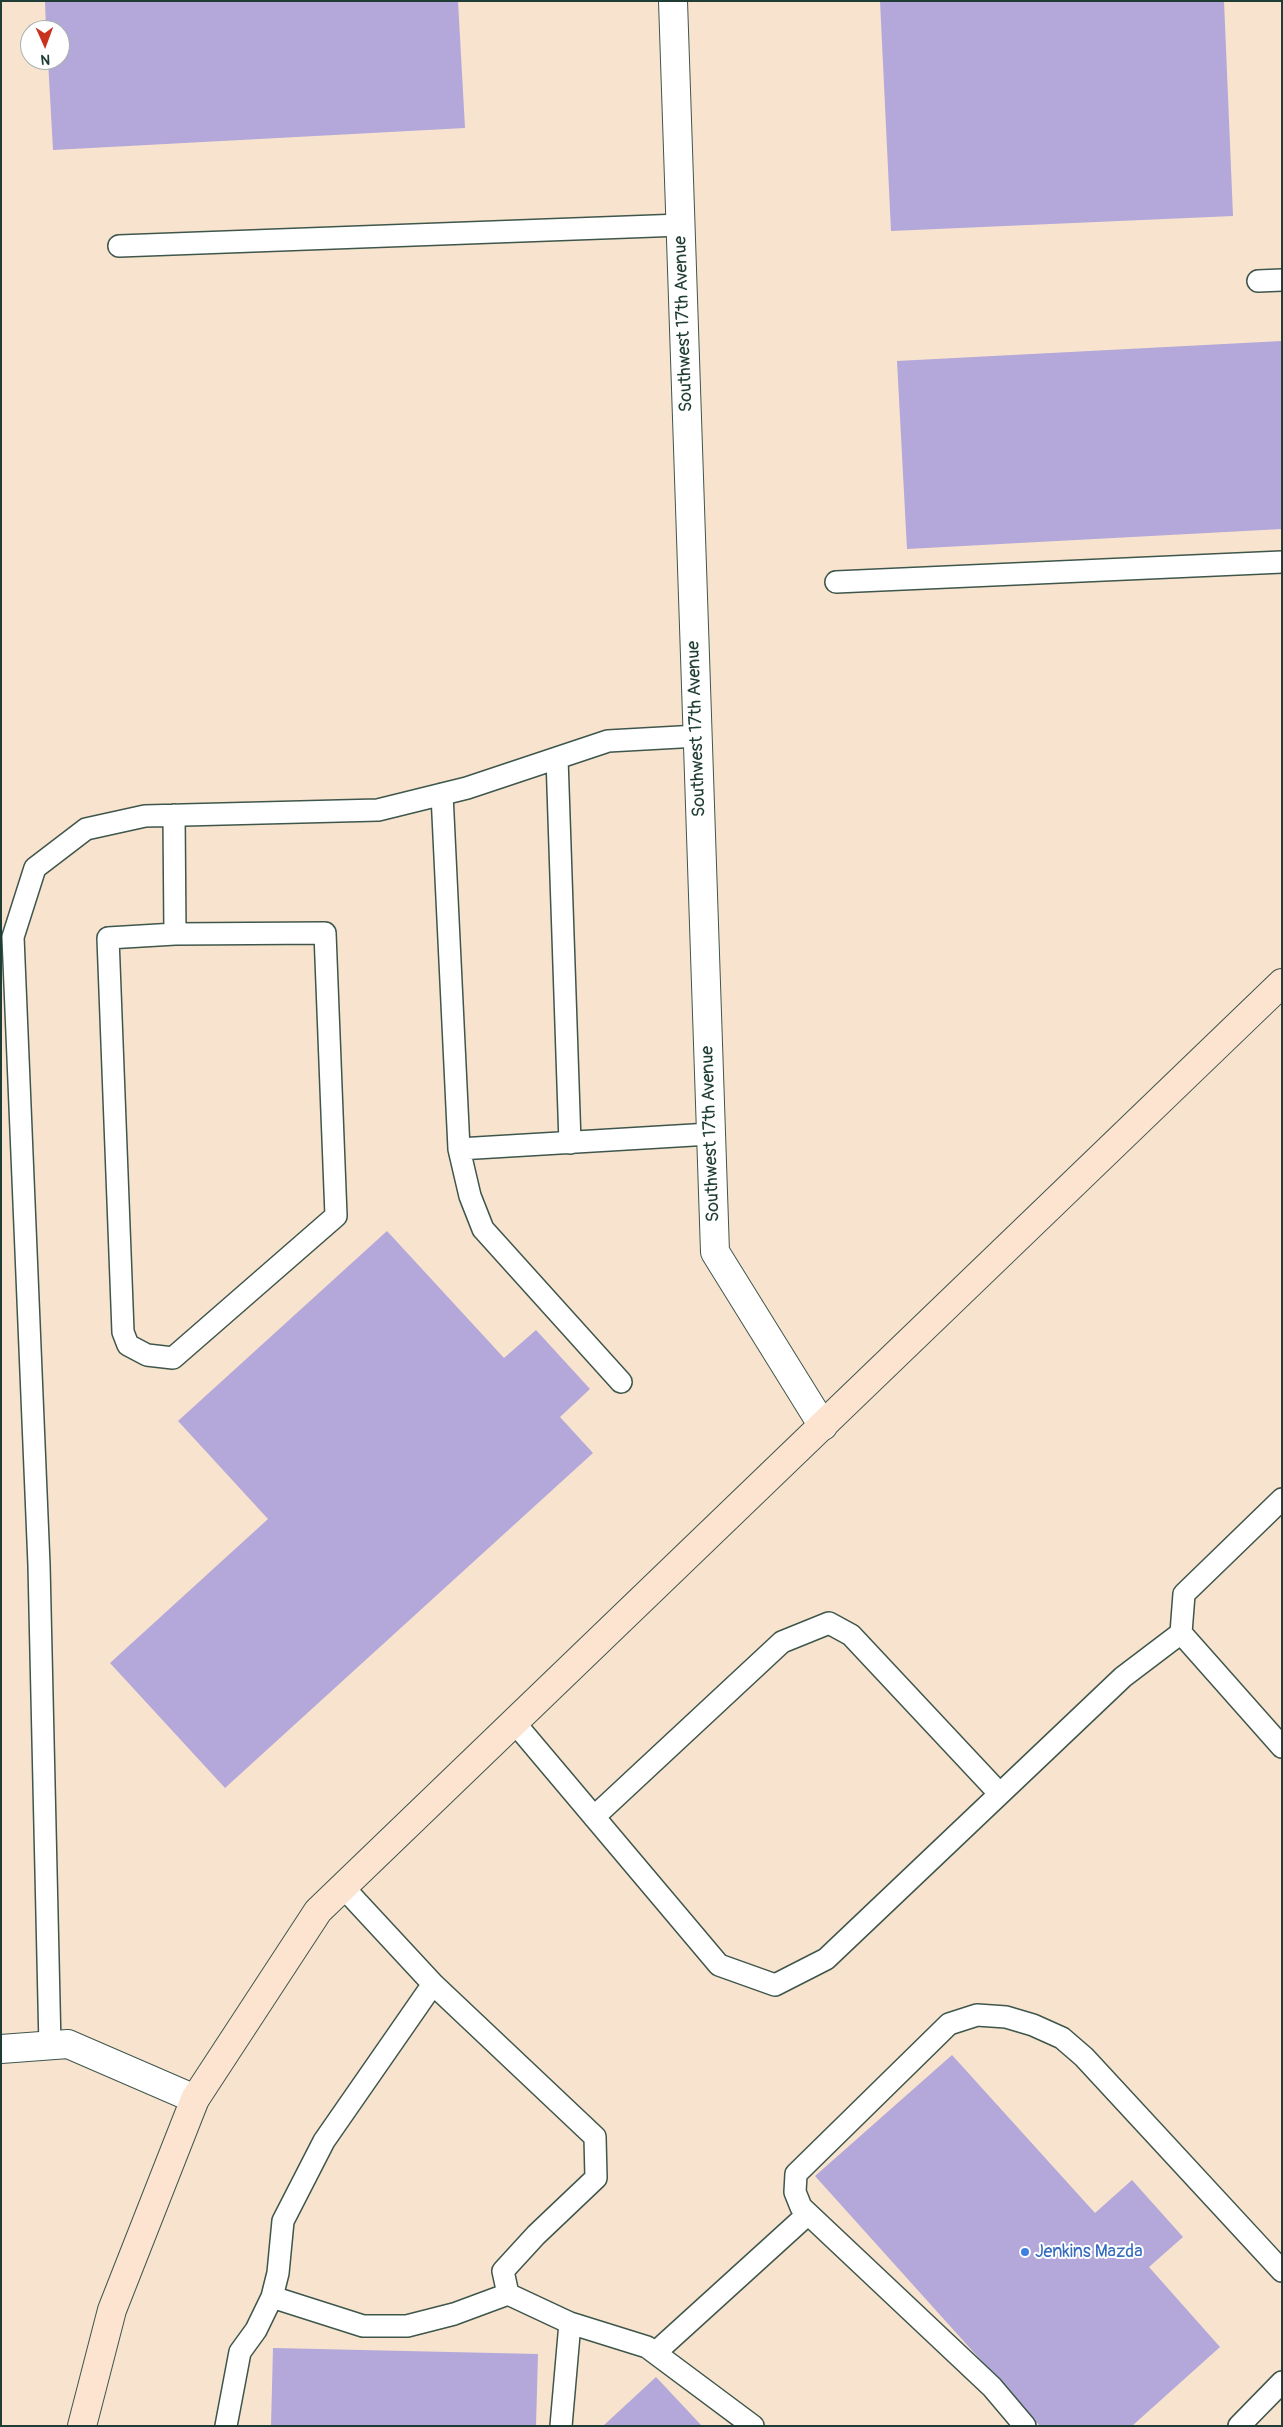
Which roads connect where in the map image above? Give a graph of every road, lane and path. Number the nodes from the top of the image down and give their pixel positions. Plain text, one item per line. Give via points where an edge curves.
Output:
1 (673, 1) edge
2 (681, 225) junction
3 (119, 246) dead end
4 (1282, 280) edge
5 (1258, 281) dead end
6 (1282, 562) edge
7 (836, 582) dead end
8 (698, 736) junction
9 (557, 758) junction
10 (442, 794) junction
11 (174, 815) junction
12 (175, 934) junction
13 (1282, 983) edge
14 (710, 1134) junction
15 (570, 1143) junction
16 (459, 1149) junction
17 (621, 1382) dead end
18 (823, 1426) junction
19 (1282, 1499) edge
20 (1181, 1633) junction
21 (514, 1722) junction
22 (1282, 1747) edge
23 (999, 1793) junction
24 (594, 1817) junction
25 (343, 1887) junction
26 (433, 1984) junction
27 (50, 2046) junction
28 (1, 2049) edge
29 (195, 2099) junction
30 (808, 2214) junction
31 (1282, 2271) edge
32 (508, 2294) junction
33 (272, 2296) junction
34 (570, 2323) junction
35 (655, 2353) junction
36 (1282, 2382) edge
37 (750, 2424) edge
38 (82, 2426) edge
39 (226, 2426) edge
40 (561, 2426) edge
41 (1025, 2426) edge
42 (1239, 2426) edge

1 - 2 street, Southwest 17th Avenue
2 - 3 lane
2 - 8 street, Southwest 17th Avenue
4 - 5 lane
6 - 7 lane
8 - 9 lane via 608,741
8 - 14 street, Southwest 17th Avenue
9 - 10 lane
9 - 15 lane
10 - 11 lane via 378,810
10 - 16 lane
11 - 12 lane
11 - 27 lane via 145,816 86,829 35,868 13,937 39,1560
12 - 12 lane via 108,938 123,1332 128,1345 147,1355 173,1358 336,1216 324,933
13 - 18 main road
14 - 15 lane
14 - 18 street, Southwest 17th Avenue via 715,1252
15 - 16 lane
16 - 17 lane via 470,1196 483,1229
18 - 21 main road
19 - 20 lane via 1184,1594
20 - 22 lane
20 - 23 lane via 1122,1677
21 - 24 lane
21 - 25 main road
23 - 24 lane via 851,1635 829,1623 782,1642
23 - 24 lane via 826,1959 775,1986 719,1965
25 - 26 lane
25 - 29 main road via 318,1911
26 - 32 lane via 595,2137 596,2178 503,2271
26 - 33 lane via 324,2141 300,2183 282,2221 278,2273
27 - 28 street
27 - 29 street via 68,2044
29 - 38 main road via 112,2310
30 - 31 lane via 795,2192 796,2174 949,2024 977,2015 1006,2017 1062,2038 1084,2057
30 - 35 lane
30 - 41 lane via 992,2387
32 - 33 lane via 454,2314 407,2326 363,2326
32 - 34 lane
33 - 39 lane via 256,2330 240,2352
34 - 35 lane via 647,2347
34 - 40 lane
35 - 37 lane
36 - 42 lane

